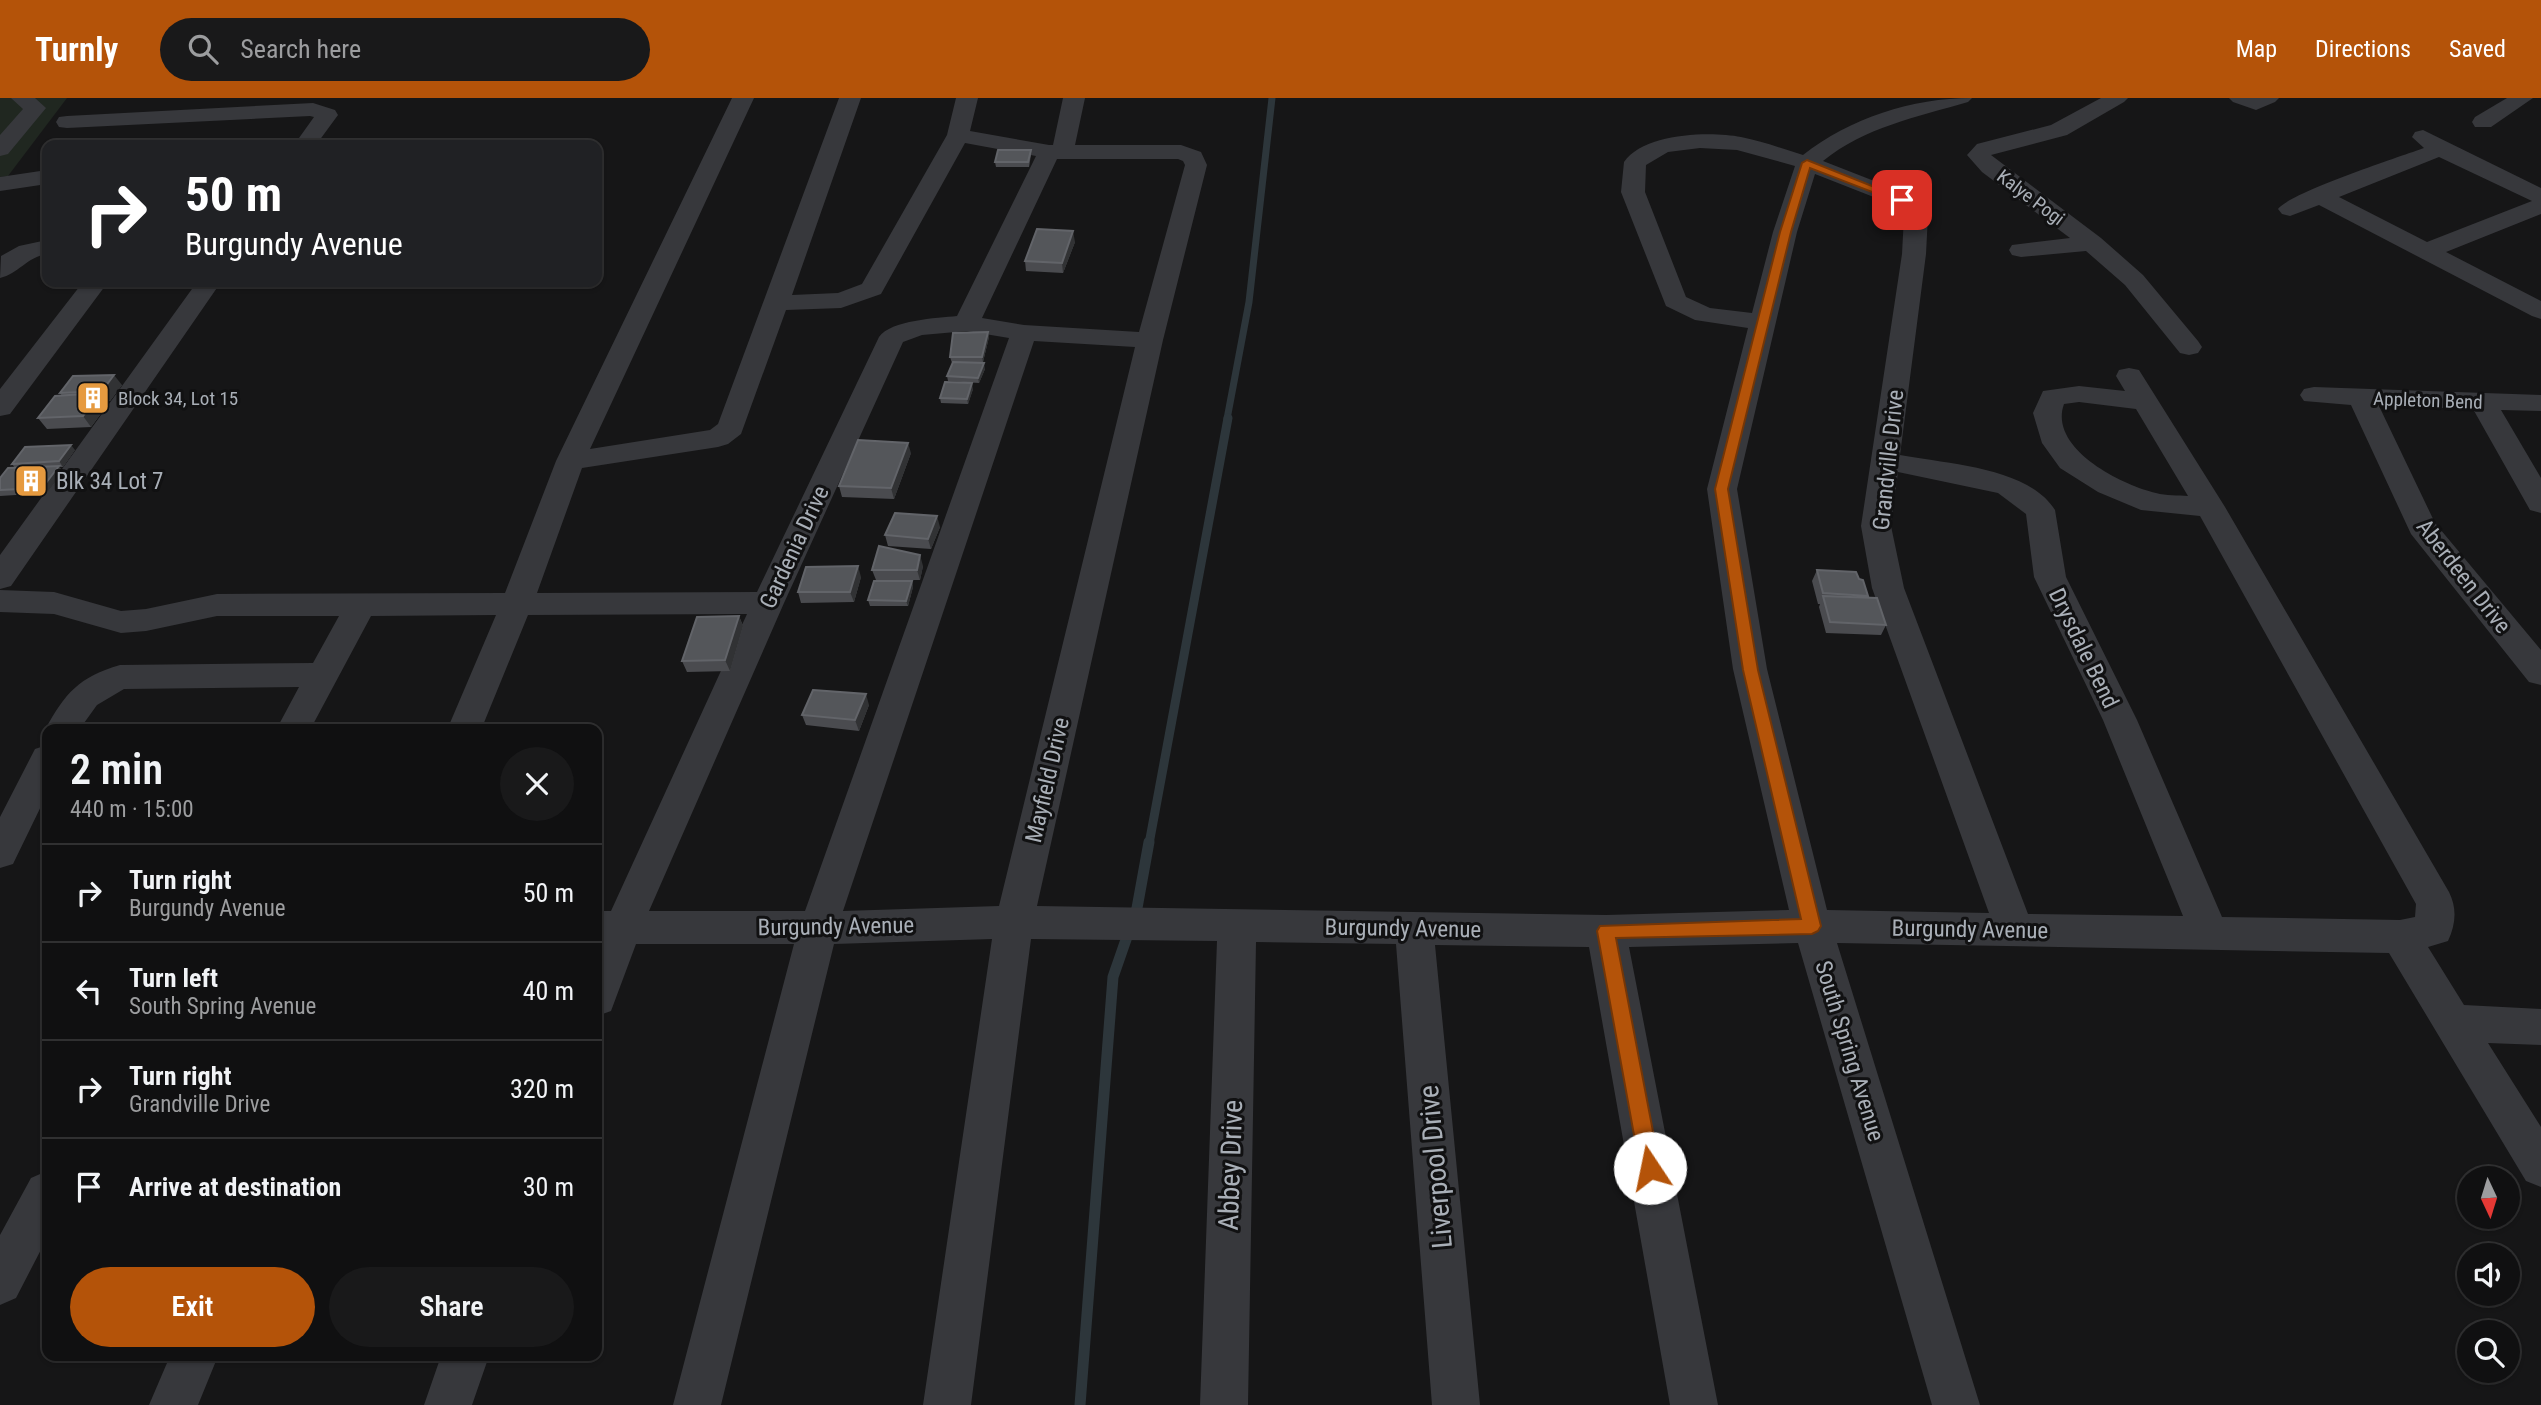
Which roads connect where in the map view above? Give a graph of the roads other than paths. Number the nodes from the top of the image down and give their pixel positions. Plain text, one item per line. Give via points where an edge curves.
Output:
1 (22, 98) edge
2 (743, 98) edge
3 (850, 98) edge
4 (967, 98) edge
5 (1074, 98) edge
6 (1959, 98) edge
7 (2117, 98) edge
8 (2240, 98) edge
9 (2269, 98) edge
10 (2522, 98) edge
11 (209, 116) junction
12 (103, 120) junction
13 (67, 122) dead end
14 (2483, 122) dead end
15 (958, 135) junction
16 (197, 136) dead end
17 (88, 140) edge
18 (309, 140) edge
19 (0, 149) edge
20 (1056, 153) junction
21 (1807, 163) junction
22 (42, 178) edge
23 (0, 184) edge
24 (2320, 196) junction
25 (2541, 197) edge
26 (2541, 206) edge
27 (2290, 209) dead end
28 (2092, 243) junction
29 (42, 248) edge
30 (2021, 250) dead end
31 (2428, 250) junction
32 (0, 271) edge
33 (92, 287) edge
34 (205, 287) edge
35 (776, 303) junction
36 (2541, 311) edge
37 (867, 319) junction
38 (1763, 322) junction
39 (967, 323) junction
40 (1024, 333) junction
41 (1150, 340) junction
42 (2189, 347) dead end
43 (2314, 394) dead end
44 (2362, 398) junction
45 (2483, 402) junction
46 (2541, 403) edge
47 (0, 408) edge
48 (570, 461) junction
49 (1886, 461) junction
50 (2541, 503) edge
51 (2210, 507) junction
52 (0, 578) edge
53 (0, 601) edge
54 (517, 603) junction
55 (768, 603) junction
56 (360, 606) junction
57 (2541, 673) edge
58 (322, 675) junction
59 (65, 724) edge
60 (296, 724) edge
61 (467, 724) edge
62 (42, 769) edge
63 (0, 853) edge
64 (1014, 922) junction
65 (1237, 925) junction
66 (1812, 926) junction
67 (610, 927) edge
68 (818, 928) junction
69 (1414, 929) junction
70 (1606, 931) junction
71 (2015, 931) junction
72 (2209, 933) junction
73 (2400, 937) junction
74 (602, 971) edge
75 (2452, 1023) junction
76 (2541, 1027) edge
77 (2541, 1166) edge
78 (42, 1202) edge
79 (0, 1282) edge
80 (192, 1361) edge
81 (463, 1361) edge
82 (173, 1405) edge
83 (447, 1405) edge
84 (697, 1405) edge
85 (947, 1405) edge
86 (1224, 1405) edge
87 (1456, 1405) edge
88 (1694, 1405) edge
89 (1956, 1405) edge

1 - 19 street via 35,107
2 - 48 street
3 - 35 street
4 - 15 street
5 - 20 street
6 - 21 street via 1869,114
7 - 28 street, Kalye Pogi via 2059,130 1985,149 1978,155
8 - 9 street via 2256,104
10 - 14 street
11 - 12 street
11 - 16 street
11 - 18 street via 313,108 327,115
12 - 13 street
12 - 17 street
15 - 20 street
15 - 37 street via 872,289
20 - 39 street
20 - 41 street, Mayfield Drive via 1181,152 1193,157 1196,165
21 - 38 street, South Spring Avenue
21 - 38 street, Grandville Drive via 1739,143 1700,141 1662,146 1635,162 1633,192 1675,301 1704,316
21 - 49 street, Grandville Drive via 1902,200 1916,215
22 - 23 street
24 - 25 street via 2431,143
24 - 27 street
24 - 31 street
26 - 31 street
28 - 30 street
28 - 42 street, Kalye Pogi via 2134,280
29 - 32 street via 22,253
31 - 36 street
33 - 47 street
34 - 52 street
35 - 37 street
35 - 48 street via 731,428 718,438
37 - 39 street via 918,328
37 - 55 street, Gardenia Drive
38 - 66 street, South Spring Avenue via 1722,489 1750,670
39 - 40 street
40 - 41 street
40 - 68 street
41 - 64 street, Mayfield Drive
43 - 44 street, Appleton Bend
44 - 45 street, Appleton Bend
44 - 57 street, Aberdeen Drive via 2422,527
45 - 46 street, Appleton Bend
45 - 50 street
48 - 54 street
49 - 71 street, Grandville Drive via 1876,526 1888,588
49 - 72 street, Drysdale Bend via 2007,485 2040,510 2050,577 2120,720
51 - 51 street via 2137,389 2053,397 2047,413 2056,443 2070,462 2108,485 2152,503
51 - 73 street, Burgundy Avenue via 2435,903 2434,929
53 - 56 street via 54,603 121,622 217,605
54 - 55 street
54 - 56 street
54 - 61 street
55 - 67 street, Gardenia Drive
56 - 58 street
58 - 59 street via 120,677 90,690
58 - 60 street
62 - 63 street
64 - 65 street, Burgundy Avenue
64 - 68 street, Burgundy Avenue
64 - 85 street, Mayfield Drive
65 - 69 street, Burgundy Avenue
65 - 86 street, Abbey Drive
66 - 70 street, Burgundy Avenue
66 - 71 street, Burgundy Avenue
66 - 89 street, South Spring Avenue
67 - 68 street, Burgundy Avenue
67 - 74 street, Gardenia Drive
68 - 84 street
69 - 70 street, Burgundy Avenue
69 - 87 street, Liverpool Drive
70 - 88 street
71 - 72 street, Burgundy Avenue
72 - 73 street, Burgundy Avenue
73 - 75 street
75 - 76 street
75 - 77 street
78 - 79 street
80 - 82 street
81 - 83 street

